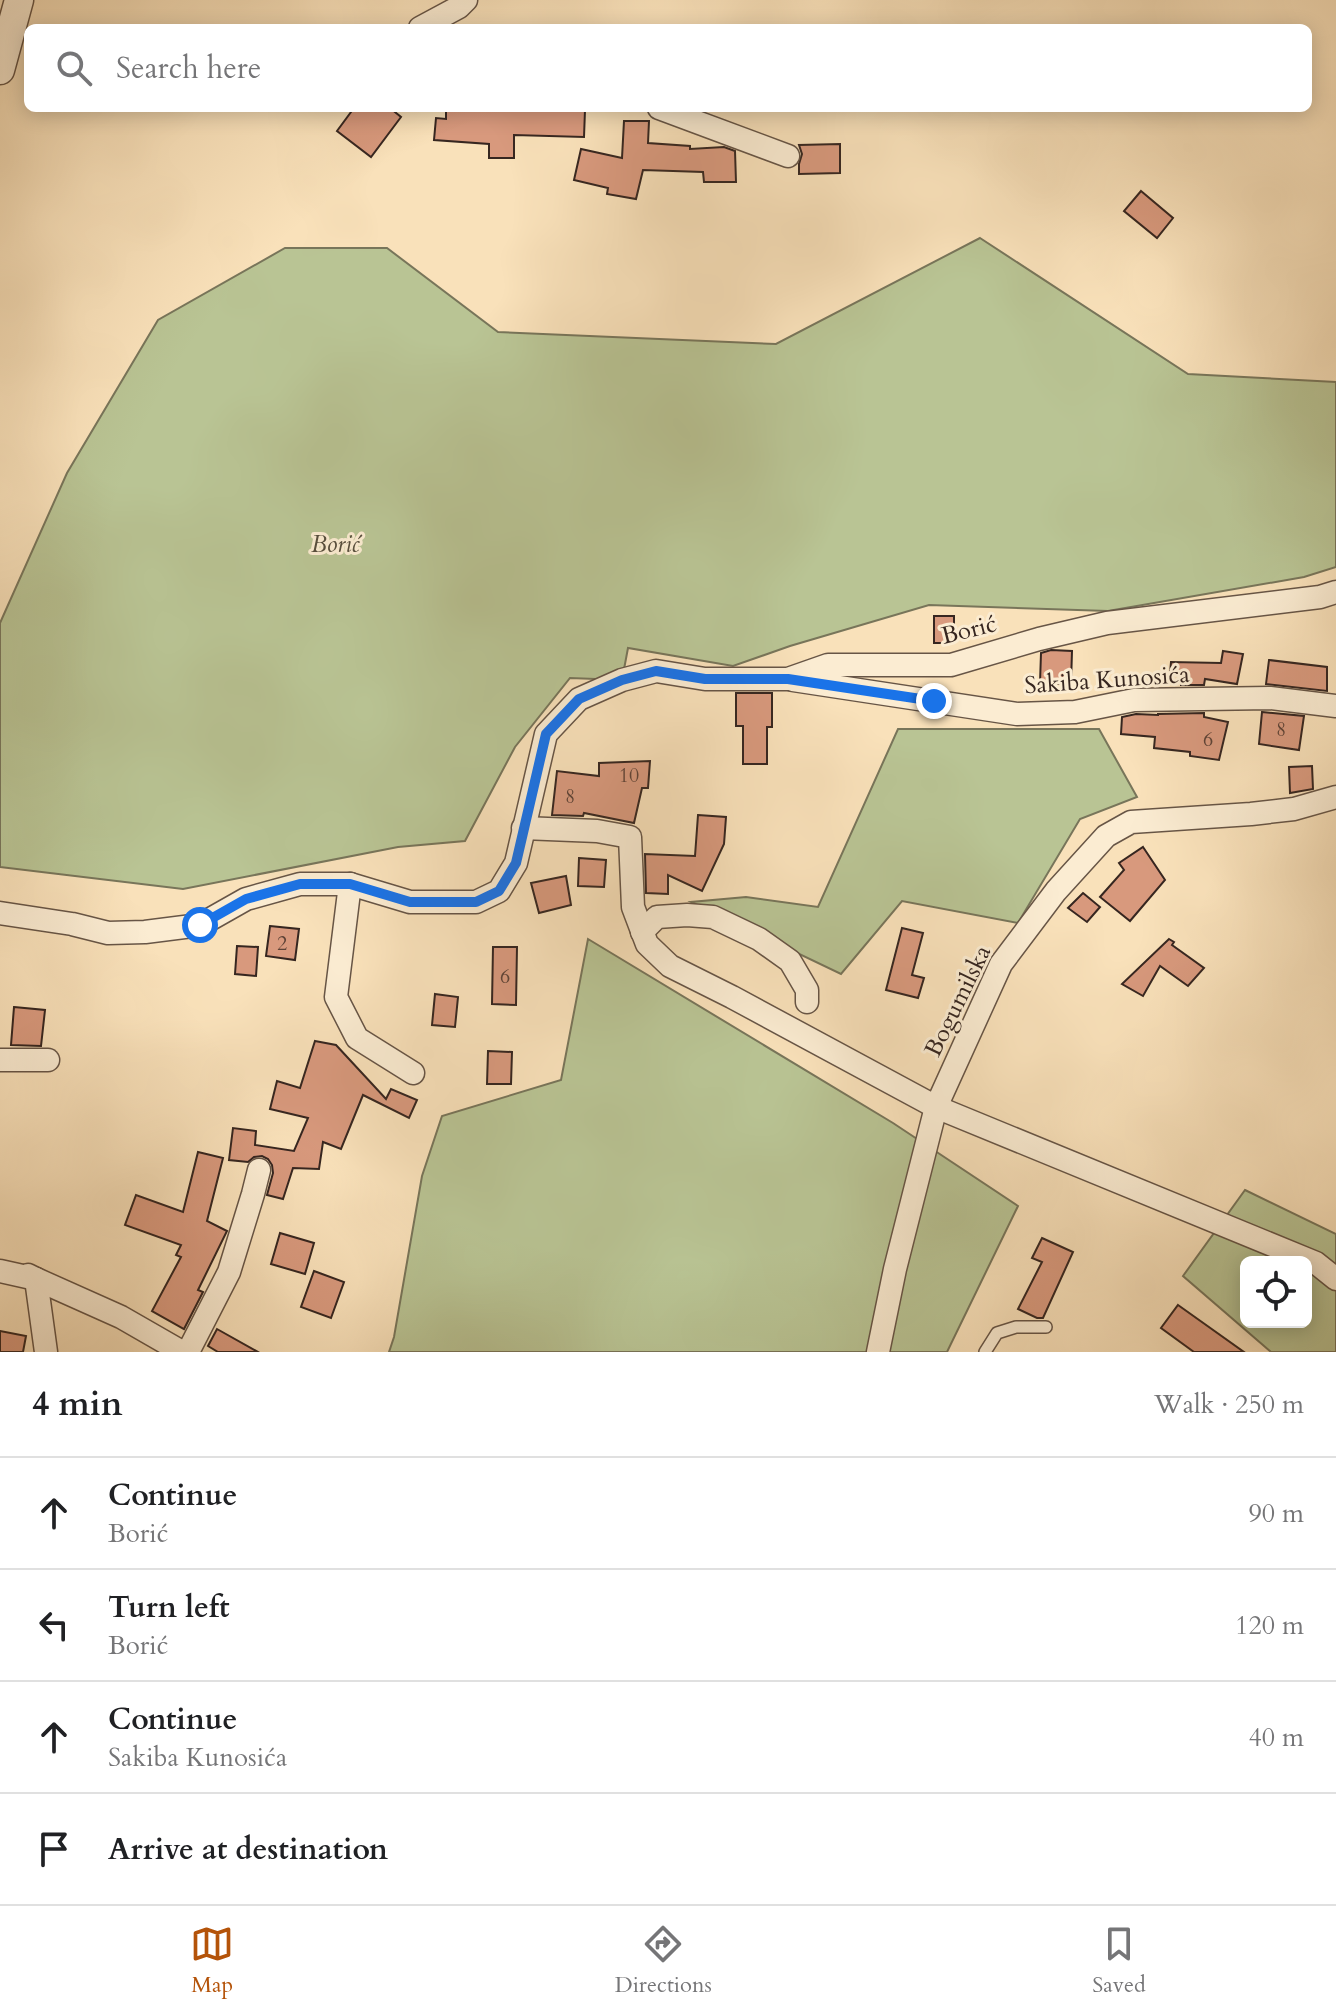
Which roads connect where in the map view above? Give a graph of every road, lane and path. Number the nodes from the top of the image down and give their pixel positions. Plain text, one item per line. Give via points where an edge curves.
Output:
1 (19, 0) edge
2 (466, 0) edge
3 (427, 24) edge
4 (18, 35) edge
5 (0, 70) edge
6 (670, 112) edge
7 (788, 156) dead end
8 (1336, 592) edge
9 (788, 679) junction
10 (1336, 706) edge
11 (1336, 797) edge
12 (523, 828) junction
13 (350, 884) junction
14 (0, 913) edge
15 (642, 932) junction
16 (807, 1002) dead end
17 (0, 1060) edge
18 (48, 1060) dead end
19 (413, 1073) dead end
20 (936, 1107) junction
21 (259, 1170) dead end
22 (0, 1258) edge
23 (0, 1271) edge
24 (36, 1279) junction
25 (1336, 1279) edge
26 (1046, 1327) dead end
27 (46, 1352) edge
28 (182, 1352) edge
29 (188, 1352) edge
30 (878, 1352) edge
31 (985, 1352) edge

1 - 4 street
2 - 3 street
4 - 5 street
6 - 7 street
8 - 9 street, Borić via 1107,623 951,665 828,665
9 - 10 street, Sakiba Kunosića via 1017,714 1075,712 1134,700 1270,698
9 - 12 street, Borić via 705,679 656,671 579,699 546,734
11 - 20 street, Bogumilska via 1294,809 1131,822 1106,836 1001,964
12 - 13 street, Borić via 516,863 499,891 476,902 410,902
12 - 15 street via 630,837 633,907
13 - 14 street, Borić via 300,884 246,899 200,925 145,932 108,933
13 - 19 street via 336,997 357,1038
15 - 16 street via 657,917 713,917 790,961 807,990
15 - 20 street via 670,966
17 - 18 street
20 - 25 street via 1316,1263
20 - 30 street, Bogumilska
21 - 29 street via 229,1272
22 - 24 street
23 - 24 street
24 - 27 street
24 - 28 street via 121,1317
26 - 31 lane via 997,1333

